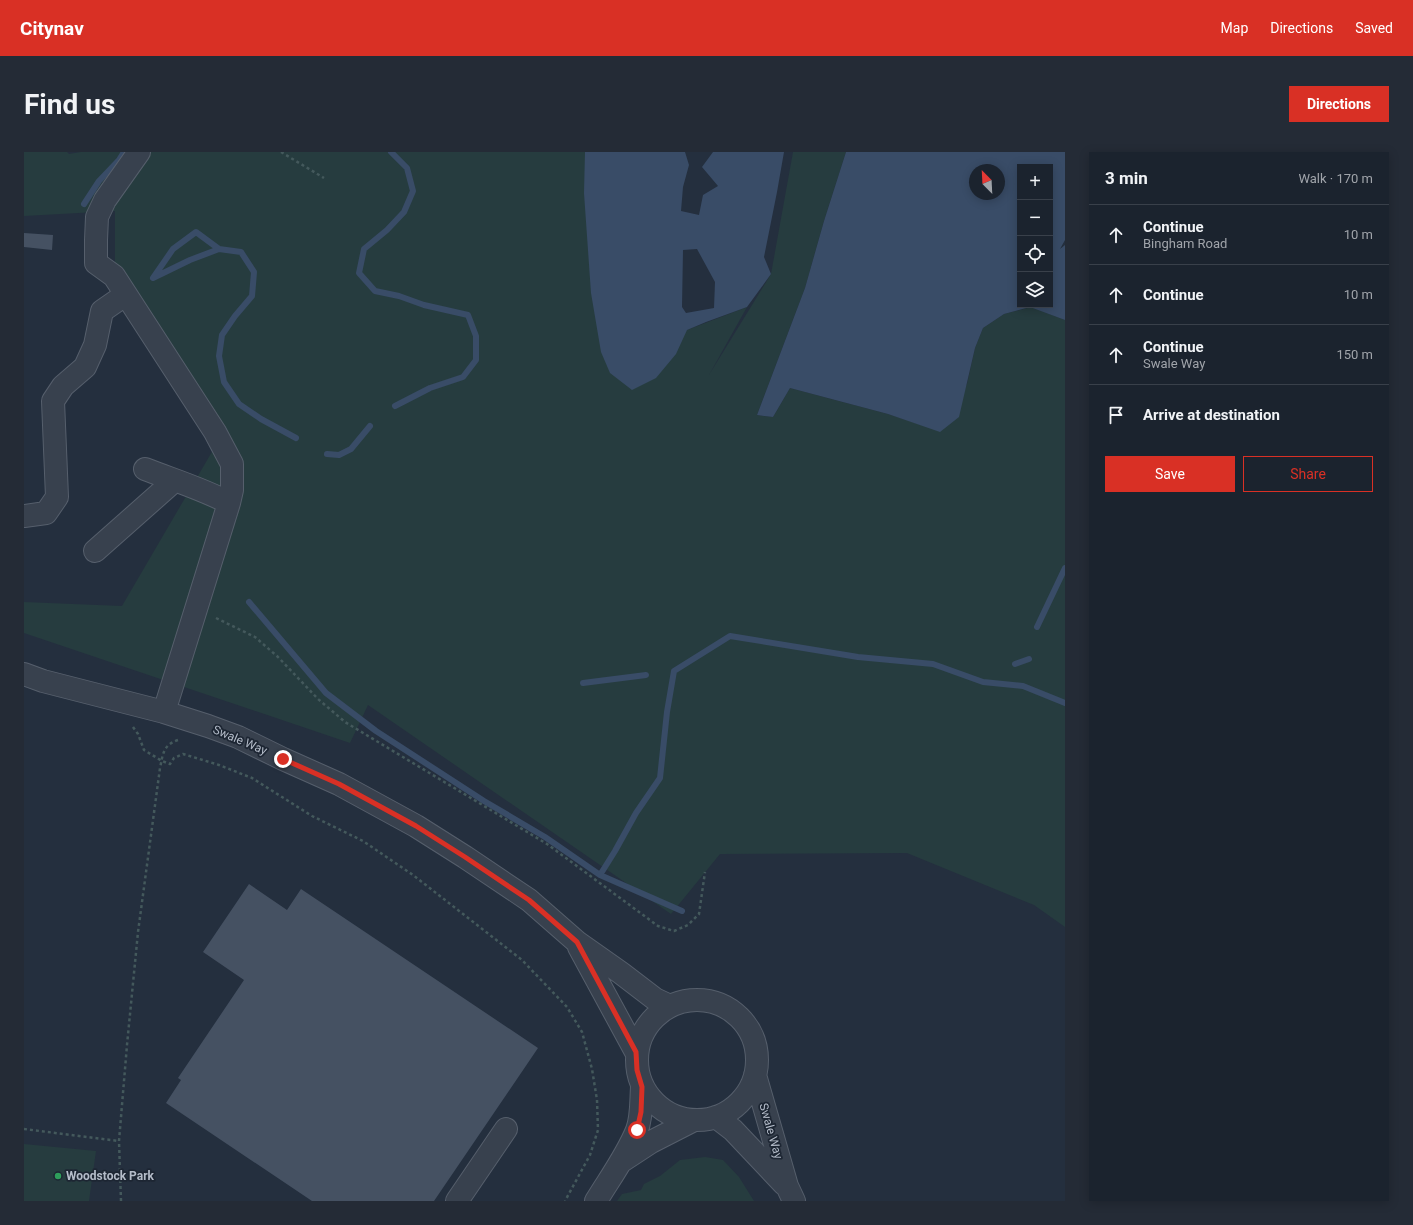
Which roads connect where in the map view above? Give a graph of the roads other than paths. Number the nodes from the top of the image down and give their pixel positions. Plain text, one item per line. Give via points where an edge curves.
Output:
1 (139, 152) edge
2 (125, 295) junction
3 (145, 469) dead end
4 (174, 481) junction
5 (230, 503) junction
6 (24, 516) edge
7 (95, 551) dead end
8 (24, 674) edge
9 (164, 712) junction
10 (577, 942) junction
11 (670, 1006) junction
12 (636, 1052) junction
13 (755, 1075) junction
14 (642, 1087) junction
15 (716, 1117) junction
16 (694, 1120) junction
17 (506, 1129) dead end
18 (621, 1162) junction
19 (790, 1194) edge
20 (457, 1201) edge
21 (596, 1201) edge

1 - 2 street via 105,200 97,217 96,262 114,276
2 - 5 street via 215,432 232,464
2 - 6 street via 102,311 95,344 84,367 63,386 53,401 57,497 46,513
3 - 4 street
4 - 5 street
4 - 7 street
5 - 9 street
8 - 9 street, Swale Way
9 - 10 street, Swale Way via 238,737 339,784 416,826 529,900
10 - 11 street, Swale Way via 655,999
10 - 12 street, Swale Way
11 - 12 street via 654,1017 642,1033
11 - 13 street via 689,1000 708,1000 727,1007 742,1020 753,1036 757,1056
12 - 14 street via 637,1070
13 - 15 street via 747,1093 734,1108
13 - 19 street, Swale Way
14 - 16 street via 651,1100 663,1110 678,1118
14 - 18 street via 637,1130
15 - 16 street
15 - 19 street, Swale Way via 733,1130
16 - 18 street via 651,1142
17 - 20 street
18 - 21 street

